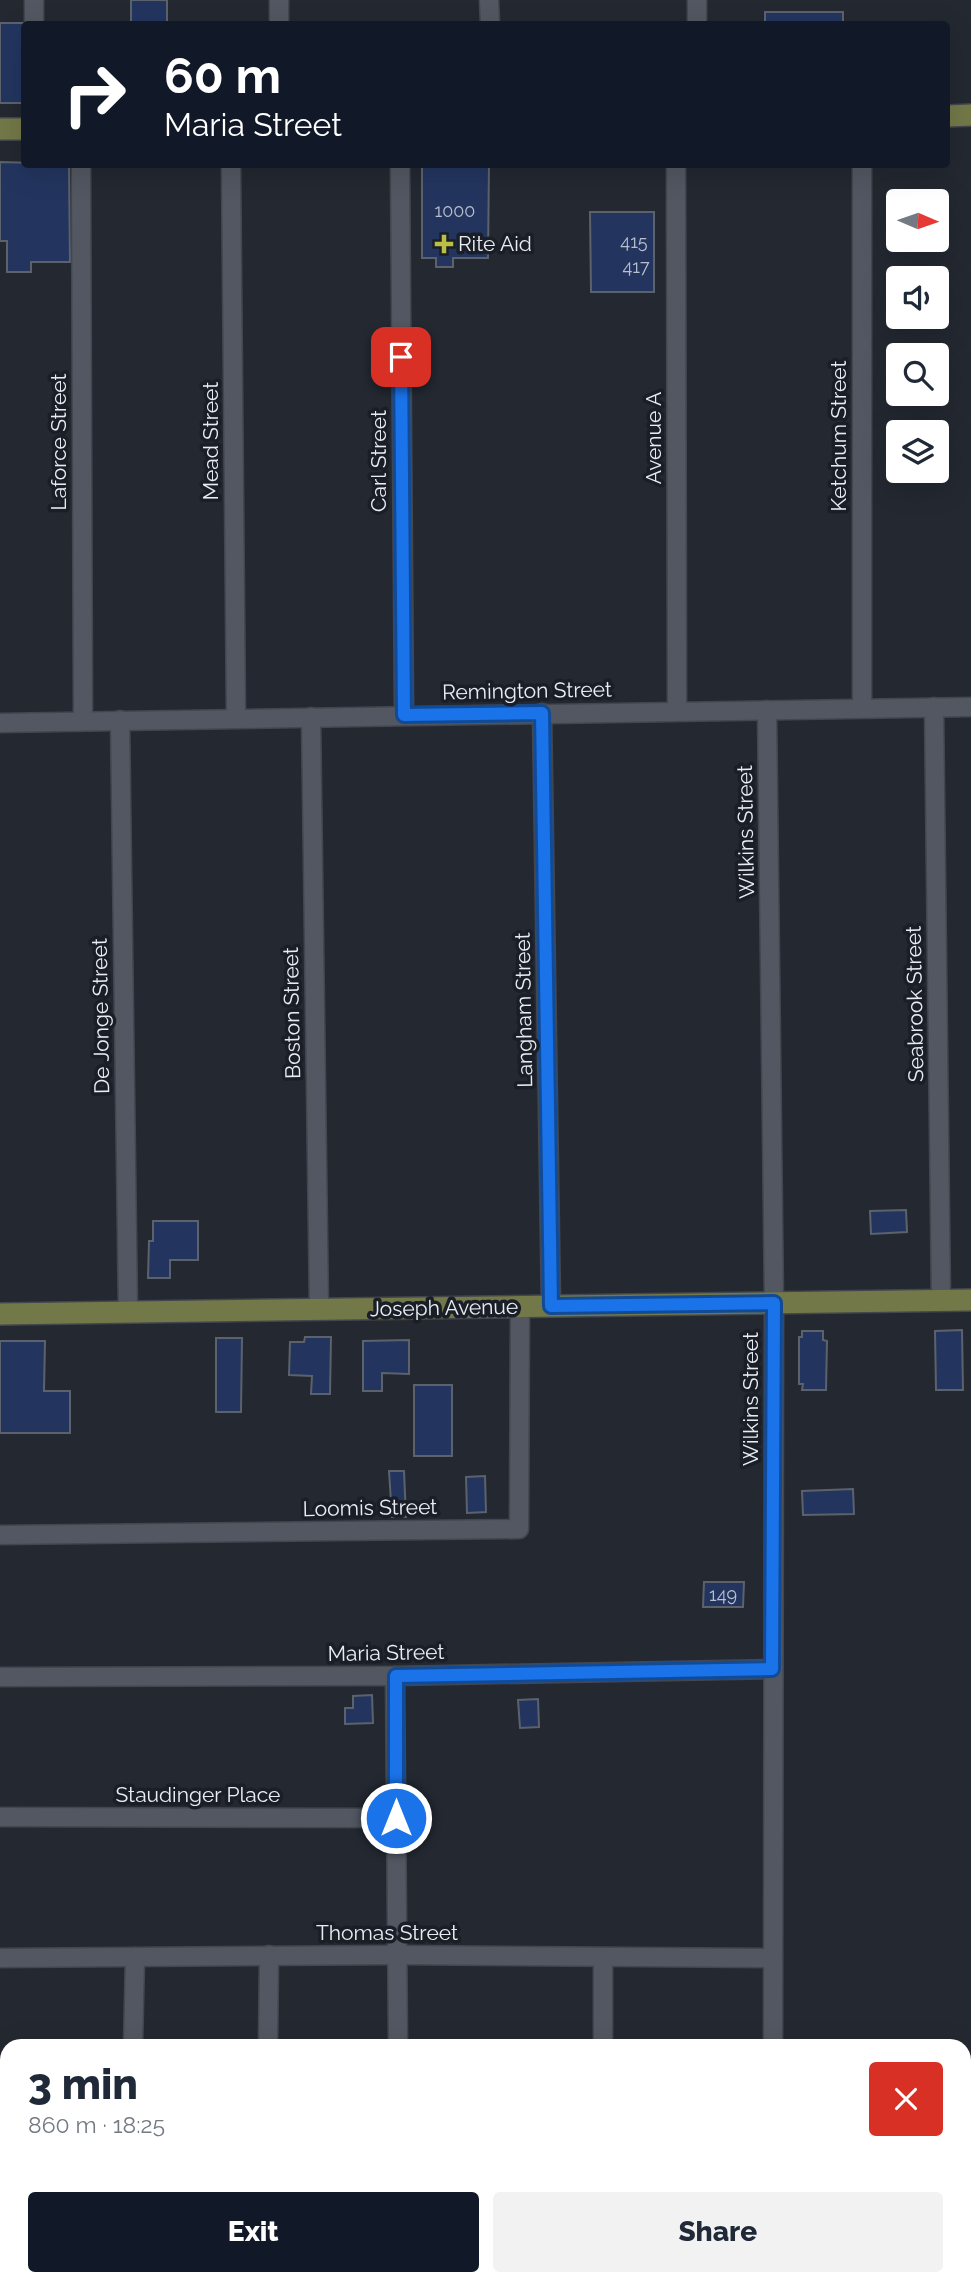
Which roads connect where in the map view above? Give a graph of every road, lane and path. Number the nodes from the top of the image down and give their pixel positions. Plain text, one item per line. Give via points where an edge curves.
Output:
1 (34, 0) edge
2 (279, 0) edge
3 (489, 0) edge
4 (697, 0) edge
5 (34, 21) edge
6 (279, 21) edge
7 (489, 21) edge
8 (697, 21) edge
9 (950, 116) edge
10 (971, 116) edge
11 (0, 129) edge
12 (21, 129) edge
13 (81, 168) edge
14 (232, 168) edge
15 (400, 168) edge
16 (676, 168) edge
17 (862, 168) edge
18 (934, 707) junction
19 (971, 707) edge
20 (862, 708) junction
21 (767, 710) junction
22 (677, 711) junction
23 (542, 713) junction
24 (404, 715) junction
25 (311, 717) junction
26 (236, 718) junction
27 (83, 720) junction
28 (120, 720) junction
29 (0, 723) edge
30 (941, 1300) junction
31 (971, 1300) edge
32 (774, 1303) junction
33 (520, 1306) junction
34 (551, 1306) junction
35 (319, 1310) junction
36 (128, 1311) junction
37 (0, 1314) edge
38 (0, 1535) edge
39 (772, 1669) junction
40 (0, 1676) edge
41 (396, 1676) junction
42 (0, 1817) edge
43 (396, 1818) junction
44 (269, 1955) junction
45 (397, 1955) junction
46 (135, 1957) junction
47 (0, 1958) edge
48 (603, 1958) junction
49 (773, 1958) junction
50 (133, 2039) edge
51 (268, 2039) edge
52 (398, 2039) edge
53 (603, 2039) edge
54 (773, 2039) edge

1 - 5 street
2 - 6 street
3 - 7 street
4 - 8 street
9 - 10 main road
11 - 12 main road
13 - 27 street, Laforce Street
14 - 26 street, Mead Street
15 - 24 street, Carl Street
16 - 22 street, Avenue A
17 - 20 street, Ketchum Street
18 - 19 street, Remington Street
18 - 20 street, Remington Street
18 - 30 street, Seabrook Street
20 - 21 street, Remington Street
21 - 22 street, Remington Street
21 - 32 street, Wilkins Street
22 - 23 street, Remington Street
23 - 24 street, Remington Street
23 - 34 street, Langham Street
24 - 25 street, Remington Street
25 - 26 street, Remington Street
25 - 35 street, Boston Street
26 - 28 street, Remington Street
27 - 28 street, Remington Street
27 - 29 street, Remington Street
28 - 36 street, De Jonge Street
30 - 31 main road, Joseph Avenue
30 - 32 main road, Joseph Avenue
32 - 34 main road, Joseph Avenue
32 - 39 street, Wilkins Street
33 - 34 main road, Joseph Avenue
33 - 35 main road, Joseph Avenue
33 - 38 street, Loomis Street via 519,1529
35 - 36 main road, Joseph Avenue
36 - 37 main road, Joseph Avenue
39 - 41 street, Maria Street
39 - 49 street, Wilkins Street
40 - 41 street, Maria Street
41 - 43 street
42 - 43 street, Staudinger Place
43 - 45 street
44 - 45 street, Thomas Street
44 - 46 street, Thomas Street
44 - 51 street
45 - 48 street, Thomas Street
45 - 52 street
46 - 47 street, Thomas Street
46 - 50 street
48 - 49 street, Thomas Street
48 - 53 street
49 - 54 street, Wilkins Street

